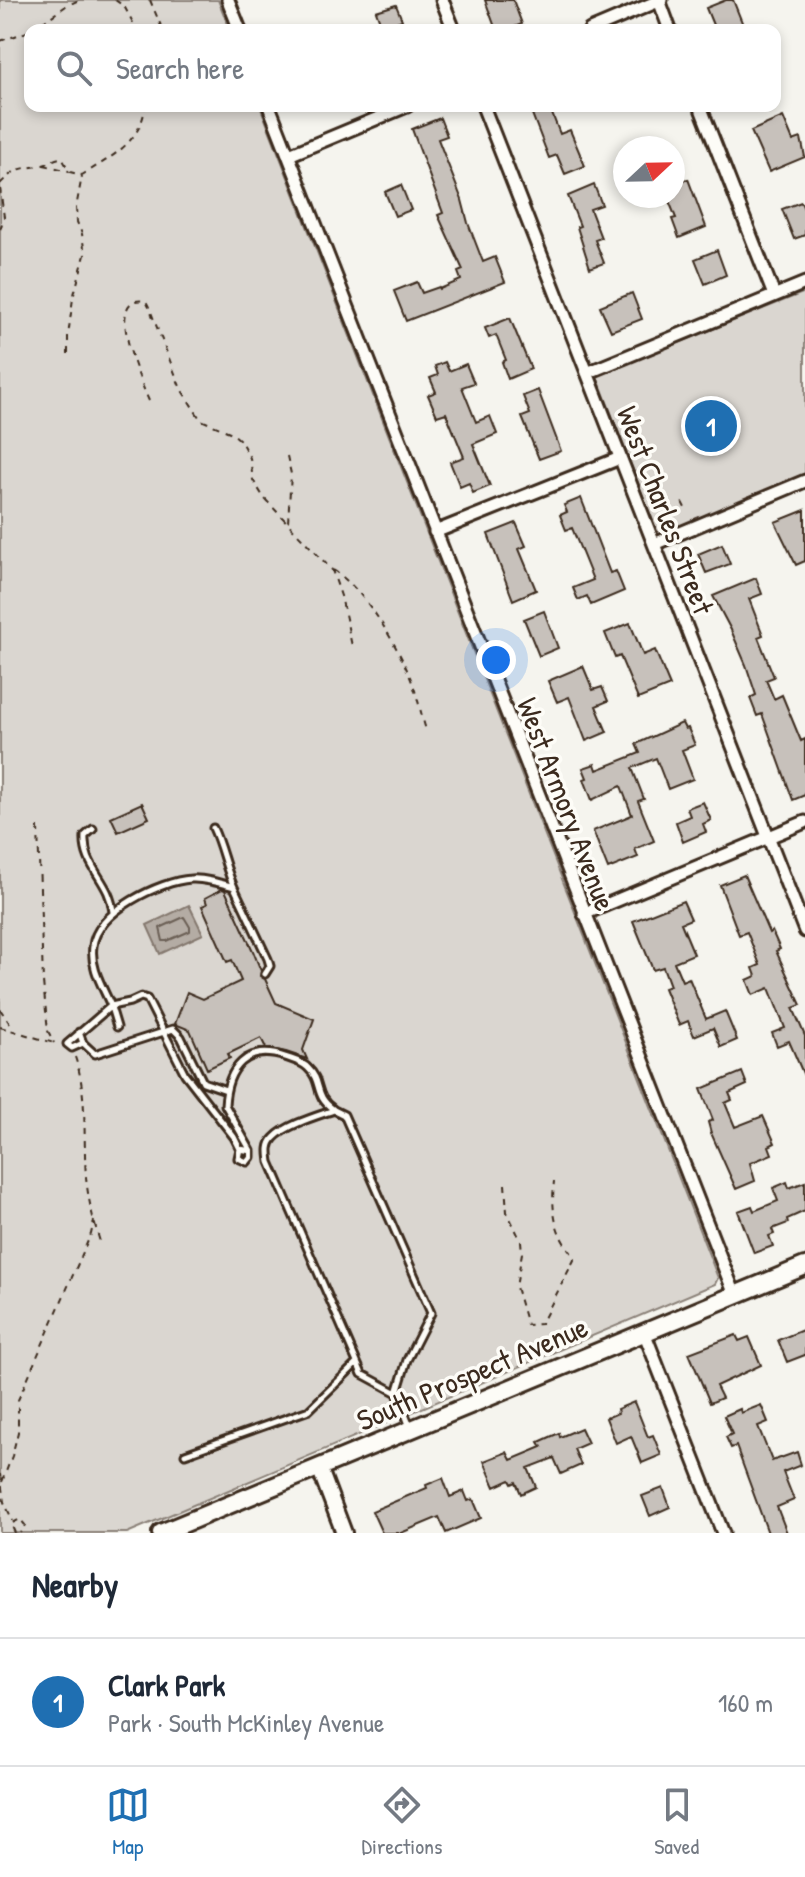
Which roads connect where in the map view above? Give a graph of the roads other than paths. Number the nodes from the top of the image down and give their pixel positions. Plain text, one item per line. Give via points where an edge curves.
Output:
1 (228, 0) edge
2 (442, 0) edge
3 (660, 0) edge
4 (238, 24) edge
5 (452, 24) edge
6 (604, 24) edge
7 (668, 24) edge
8 (271, 112) edge
9 (393, 112) edge
10 (485, 112) edge
11 (702, 112) edge
12 (289, 155) junction
13 (805, 283) edge
14 (774, 295) junction
15 (587, 373) junction
16 (620, 458) junction
17 (805, 481) edge
18 (435, 532) junction
19 (654, 544) junction
20 (805, 822) edge
21 (213, 828) dead end
22 (93, 829) dead end
23 (769, 837) junction
24 (234, 887) junction
25 (113, 912) junction
26 (584, 914) junction
27 (805, 931) edge
28 (265, 974) dead end
29 (111, 1006) junction
30 (117, 1027) dead end
31 (79, 1032) junction
32 (163, 1032) junction
33 (83, 1043) junction
34 (226, 1090) junction
35 (334, 1110) junction
36 (240, 1149) junction
37 (251, 1151) junction
38 (805, 1266) edge
39 (735, 1295) junction
40 (644, 1332) junction
41 (358, 1363) junction
42 (397, 1393) junction
43 (411, 1429) junction
44 (185, 1454) dead end
45 (319, 1467) junction
46 (161, 1533) edge
47 (344, 1533) edge
48 (723, 1533) edge

1 - 4 street
2 - 5 street
3 - 6 street
3 - 7 street
8 - 12 street, West Armory Avenue
9 - 12 street
10 - 15 street, West Charles Street
11 - 14 street
12 - 18 street, West Armory Avenue
13 - 14 street
14 - 15 street
15 - 16 street, West Charles Street
16 - 18 street
16 - 19 street, West Charles Street
17 - 19 street
18 - 26 street, West Armory Avenue
19 - 23 street, West Charles Street
20 - 23 street
21 - 24 lane
22 - 25 lane via 85,836 84,848 112,896
23 - 26 street
23 - 27 street, West Charles Street
24 - 25 lane via 182,880
24 - 28 lane via 268,959
25 - 29 lane via 92,943 93,964
26 - 39 street, West Armory Avenue
29 - 30 lane
29 - 31 lane
29 - 32 lane via 147,999
31 - 33 lane
31 - 33 lane via 67,1044 72,1048
32 - 33 lane via 95,1054
32 - 34 lane via 173,1029 181,1037 203,1082
32 - 36 lane via 185,1074
34 - 35 lane via 240,1064 260,1053 273,1053 308,1067 322,1101
34 - 37 lane via 225,1105
35 - 41 lane via 275,1137 270,1162
35 - 42 lane via 344,1115 431,1313
36 - 37 lane
36 - 37 lane via 242,1162
38 - 39 main road, South Prospect Avenue
39 - 40 main road, South Prospect Avenue
40 - 43 main road, South Prospect Avenue
40 - 48 street
41 - 42 lane via 362,1374
41 - 44 lane via 309,1410
42 - 43 lane
43 - 45 main road, South Prospect Avenue
45 - 46 main road, South Prospect Avenue
45 - 47 street

